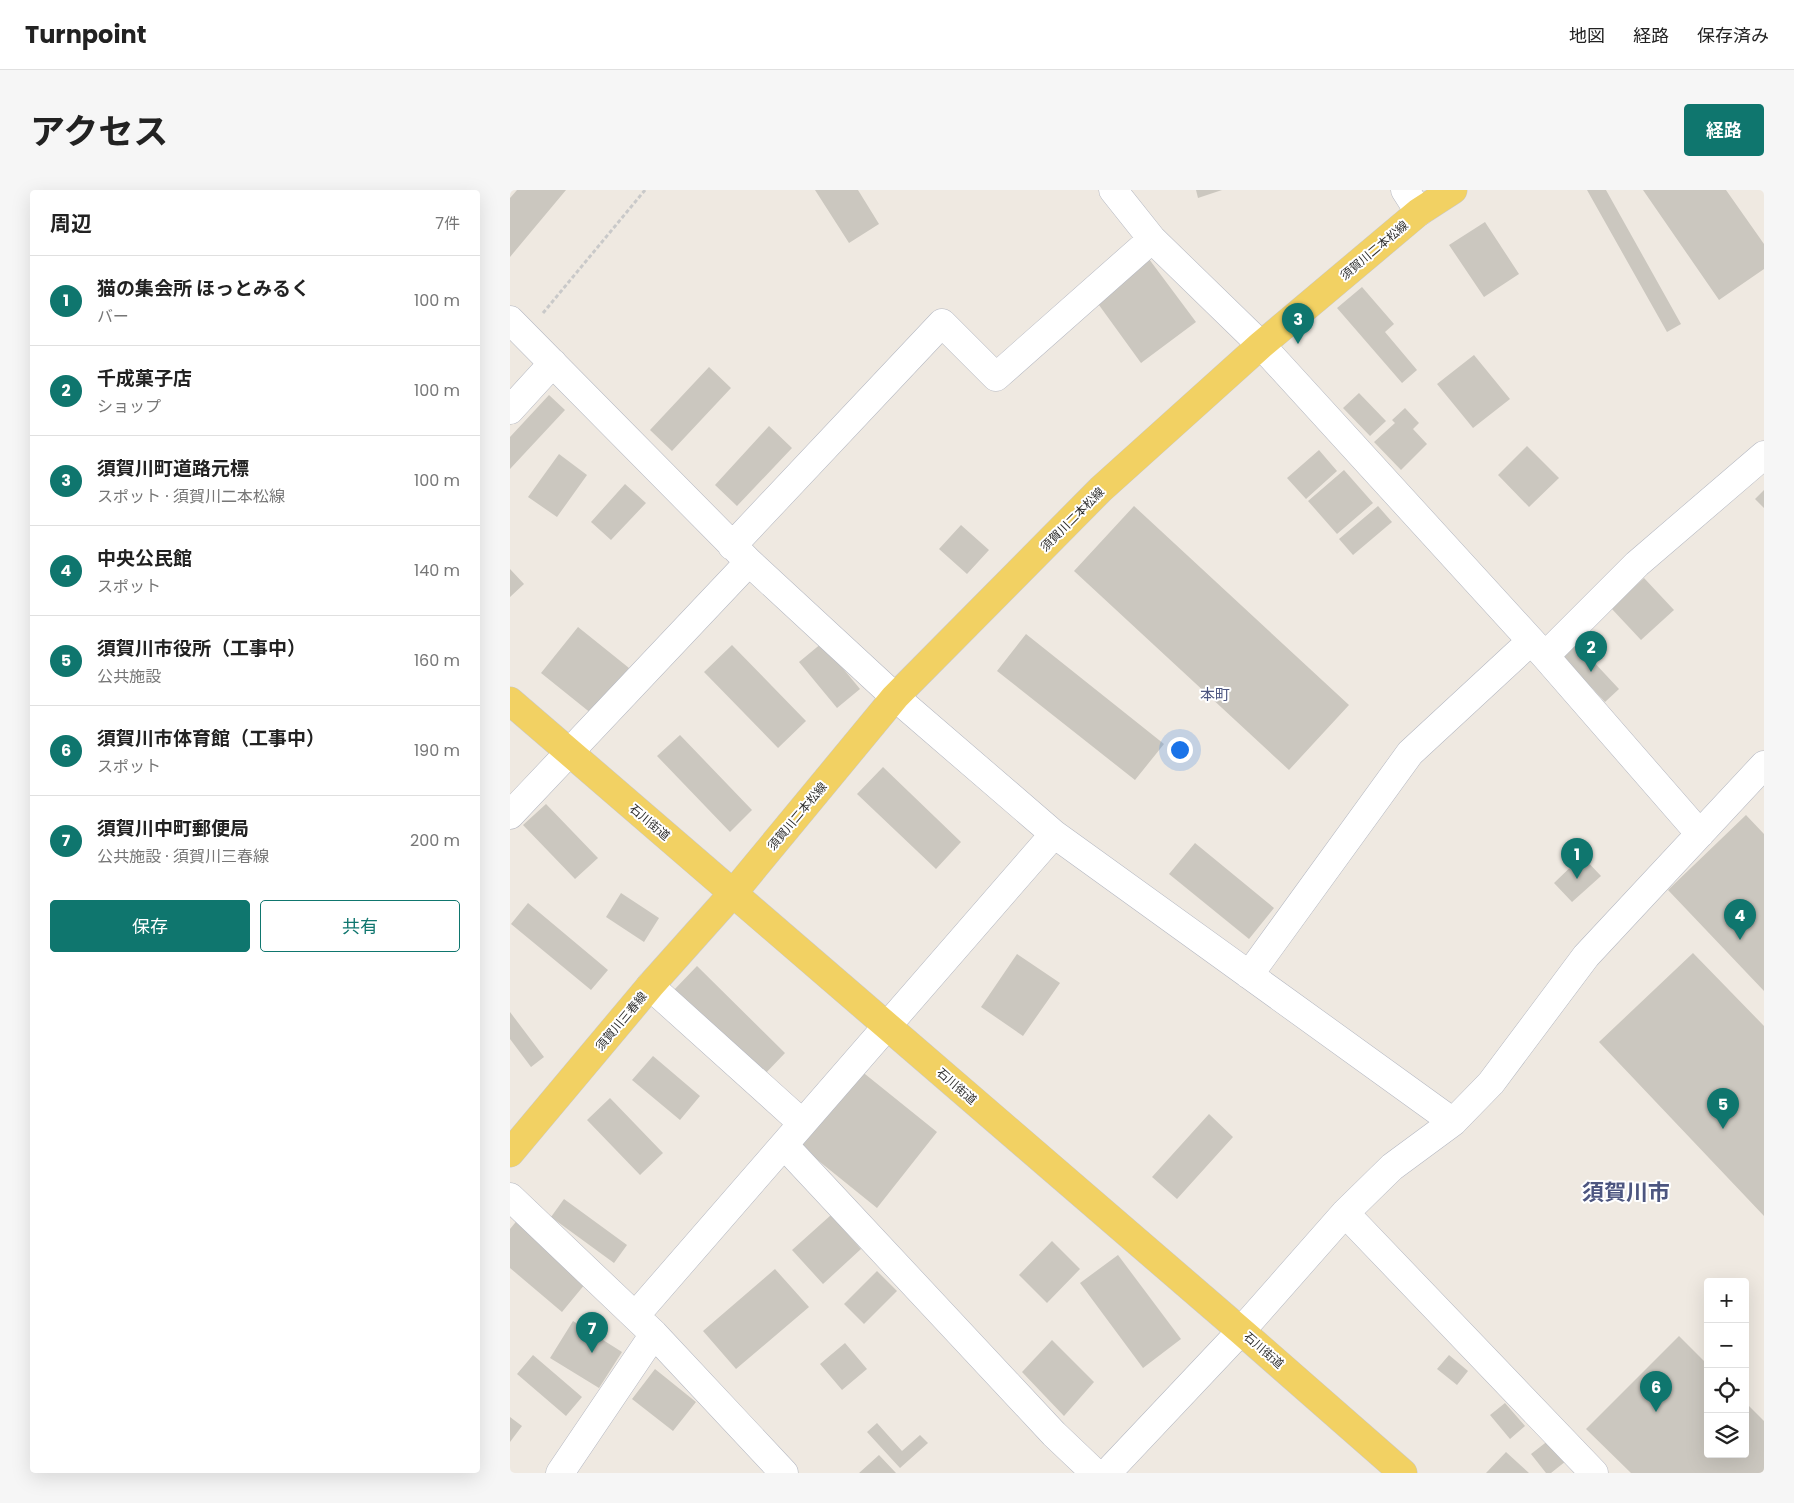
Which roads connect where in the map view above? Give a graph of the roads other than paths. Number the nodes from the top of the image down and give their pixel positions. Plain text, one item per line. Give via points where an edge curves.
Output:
1 (1113, 190) edge
2 (1453, 190) edge
3 (1412, 201) edge
4 (1152, 239) junction
5 (517, 327) edge
6 (1261, 345) junction
7 (553, 363) junction
8 (510, 410) edge
9 (1764, 455) edge
10 (741, 554) junction
11 (1538, 648) junction
12 (895, 697) junction
13 (510, 701) edge
14 (570, 754) junction
15 (1764, 765) edge
16 (510, 815) edge
17 (1054, 834) junction
18 (1700, 834) junction
19 (734, 892) junction
20 (1249, 975) junction
21 (650, 986) junction
22 (888, 1025) junction
23 (1453, 1122) junction
24 (802, 1123) junction
25 (785, 1146) junction
26 (510, 1153) edge
27 (510, 1197) edge
28 (1345, 1213) junction
29 (644, 1325) junction
30 (1241, 1330) junction
31 (560, 1473) edge
32 (784, 1473) edge
33 (1095, 1473) edge
34 (1107, 1473) edge
35 (1403, 1473) edge
36 (1594, 1473) edge

1 - 4 street
2 - 3 main road, 須賀川二本松線
3 - 6 main road, 須賀川二本松線
4 - 6 street
4 - 10 street via 996,376 942,323
5 - 7 street
6 - 11 street
6 - 12 main road, 須賀川二本松線 via 1101,489
7 - 8 street
7 - 10 street
9 - 11 street
10 - 12 street
10 - 14 street
11 - 18 street
11 - 20 street via 1410,753
12 - 17 street
12 - 19 main road, 須賀川二本松線
13 - 14 main road, 石川街道
14 - 16 street
14 - 19 main road, 石川街道
15 - 18 street
17 - 20 street
17 - 22 street
18 - 23 street via 1586,956 1491,1083
19 - 21 main road, 須賀川三春線
19 - 22 main road, 石川街道
20 - 23 street
21 - 24 street
21 - 26 main road, 須賀川三春線
22 - 24 street
22 - 30 main road, 石川街道
23 - 28 street via 1392,1166
24 - 25 street
25 - 29 street
25 - 33 street
27 - 29 street
28 - 30 street
28 - 36 street
29 - 31 street
29 - 32 street
30 - 34 street
30 - 35 main road, 石川街道

